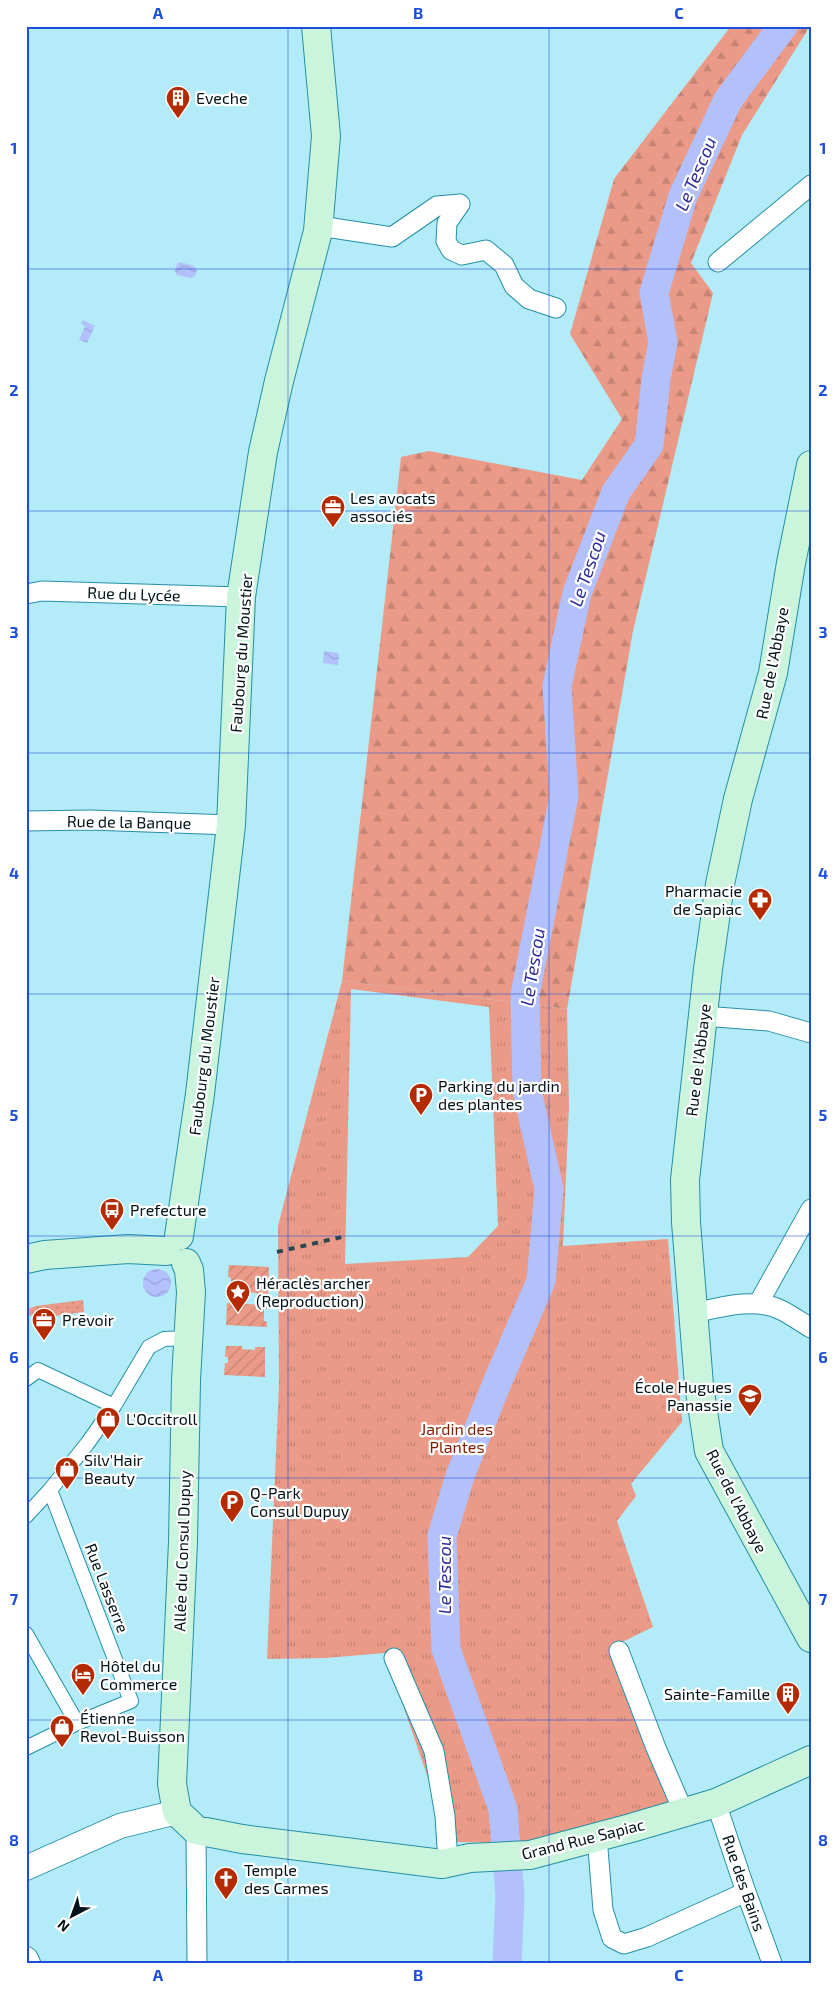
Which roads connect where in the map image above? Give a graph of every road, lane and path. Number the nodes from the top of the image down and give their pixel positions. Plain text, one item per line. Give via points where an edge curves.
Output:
1 (315, 32) edge
2 (811, 185) edge
3 (319, 226) junction
4 (718, 262) dead end
5 (556, 308) dead end
6 (811, 465) edge
7 (26, 594) edge
8 (241, 597) junction
9 (26, 821) edge
10 (231, 826) junction
11 (703, 1016) junction
12 (811, 1033) edge
13 (811, 1209) edge
14 (177, 1250) junction
15 (26, 1259) edge
16 (758, 1304) junction
17 (694, 1313) junction
18 (811, 1328) edge
19 (188, 1338) junction
20 (26, 1379) edge
21 (114, 1406) junction
22 (50, 1490) junction
23 (26, 1516) edge
24 (26, 1634) edge
25 (811, 1638) edge
26 (619, 1651) dead end
27 (394, 1658) dead end
28 (77, 1722) junction
29 (26, 1748) edge
30 (811, 1760) edge
31 (716, 1803) junction
32 (684, 1813) junction
33 (187, 1821) junction
34 (597, 1837) junction
35 (459, 1860) junction
36 (26, 1868) edge
37 (746, 1892) junction
38 (26, 1959) edge
39 (28, 1963) edge
40 (197, 1963) edge
41 (772, 1963) edge

1 - 3 main road, Faubourg du Moustier via 326,136
2 - 4 street
3 - 5 street via 392,238 437,206 460,204 447,223 446,241 451,250 462,255 486,250 504,265 514,286 529,299
3 - 8 main road, Faubourg du Moustier via 263,452
6 - 11 main road, Rue de l'Abbaye via 773,673 738,799 721,878
7 - 8 street, Rue du Lycée via 42,591
8 - 10 main road, Faubourg du Moustier
9 - 10 street, Rue de la Banque via 90,820
10 - 14 main road, Faubourg du Moustier via 200,1094
11 - 12 street via 769,1021
11 - 17 main road, Rue de l'Abbaye via 685,1180
13 - 16 street
14 - 15 main road via 128,1249
14 - 19 main road, Allée du Consul Dupuy via 189,1270
16 - 17 street
16 - 18 street via 780,1310
17 - 25 main road, Rue de l'Abbaye via 699,1385 709,1451
19 - 21 street via 164,1339 149,1347
19 - 33 main road, Allée du Consul Dupuy via 183,1542 172,1762 172,1784
20 - 21 street via 38,1370
21 - 22 street
22 - 23 street
22 - 28 street, Rue Lasserre via 131,1700
24 - 28 street
26 - 32 street
27 - 35 street via 434,1751 445,1816
28 - 29 street
30 - 31 main road, Grand Rue Sapiac
31 - 32 main road, Grand Rue Sapiac
31 - 37 street, Rue des Bains
32 - 34 main road, Grand Rue Sapiac
33 - 35 main road, Grand Rue Sapiac via 242,1838 434,1863
33 - 36 street via 120,1826
33 - 40 street
34 - 35 main road, Grand Rue Sapiac via 530,1855
34 - 37 street via 603,1910 612,1938 624,1944 648,1937
37 - 41 street, Rue des Bains
38 - 39 street

